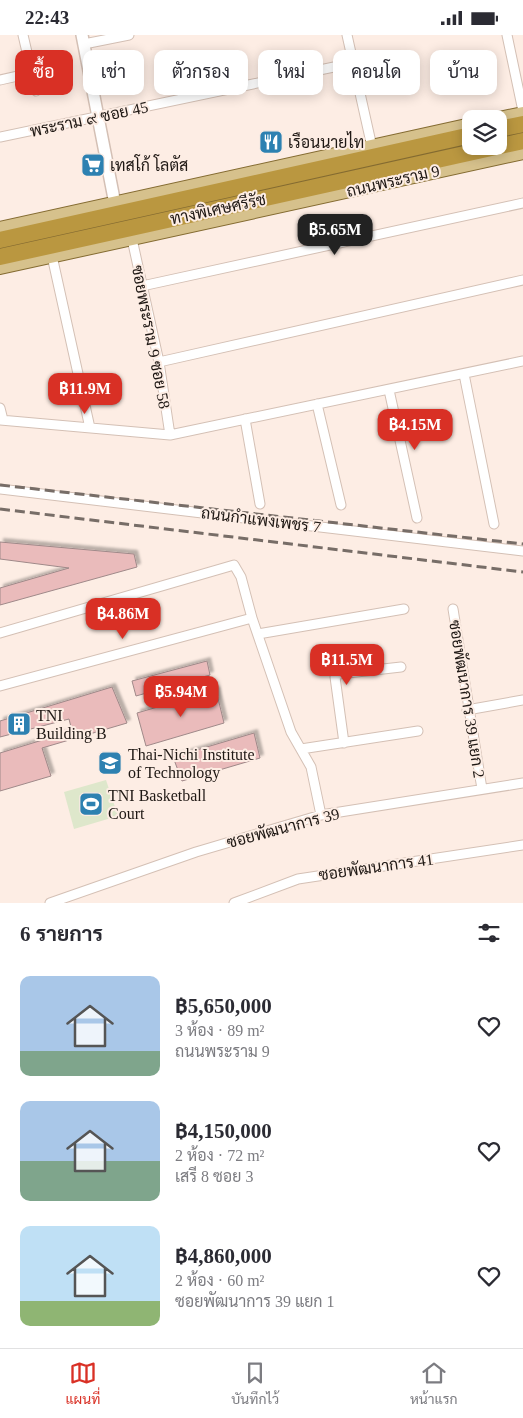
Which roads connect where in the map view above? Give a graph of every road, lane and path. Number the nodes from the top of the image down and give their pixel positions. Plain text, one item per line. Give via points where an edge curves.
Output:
1 (23, 35) edge
2 (129, 35) edge
3 (347, 35) edge
4 (507, 35) edge
5 (83, 40) edge
6 (26, 50) edge
7 (350, 50) edge
8 (333, 67) edge
9 (15, 77) edge
10 (0, 80) edge
11 (360, 95) edge
12 (523, 113) edge
13 (99, 117) junction
14 (507, 117) edge
15 (523, 124) edge
16 (462, 127) edge
17 (507, 127) edge
18 (0, 137) edge
19 (462, 137) edge
20 (523, 141) edge
21 (372, 147) junction
22 (523, 152) edge
23 (523, 203) edge
24 (115, 204) junction
25 (0, 229) edge
26 (132, 239) junction
27 (0, 240) edge
28 (52, 256) junction
29 (0, 257) edge
30 (0, 267) edge
31 (523, 280) edge
32 (142, 286) junction
33 (158, 361) junction
34 (523, 361) edge
35 (464, 374) junction
36 (389, 390) junction
37 (317, 404) junction
38 (0, 408) edge
39 (245, 419) junction
40 (1, 420) edge
41 (90, 428) junction
42 (170, 435) junction
43 (0, 489) edge
44 (260, 504) dead end
45 (341, 505) dead end
46 (418, 518) dead end
47 (494, 524) dead end
48 (523, 551) edge
49 (404, 609) dead end
50 (453, 609) dead end
51 (252, 617) junction
52 (0, 633) edge
53 (258, 634) junction
54 (401, 667) dead end
55 (0, 686) edge
56 (523, 700) edge
57 (467, 710) junction
58 (418, 731) dead end
59 (344, 743) junction
60 (301, 749) junction
61 (523, 783) edge
62 (482, 789) junction
63 (321, 815) junction
64 (523, 845) edge
65 (50, 903) edge
66 (234, 903) edge

1 - 6 street
2 - 5 street
3 - 7 street
4 - 12 street
5 - 13 street
8 - 13 street, พระราม ๙ ซอย 45
9 - 10 street
11 - 21 street
12 - 14 main road
13 - 18 street, พระราม ๙ ซอย 45
13 - 24 street
15 - 17 highway
16 - 21 main road
19 - 27 highway, ทางพิเศษศรีรัช
20 - 29 highway, ทางพิเศษศรีรัช
21 - 24 main road
22 - 26 main road, ถนนพระราม 9
23 - 32 street
24 - 25 main road
26 - 28 main road, ถนนพระราม 9
26 - 32 street, ซอยพระราม 9 ซอย 58
28 - 30 main road, ถนนพระราม 9
28 - 41 street
31 - 33 street
32 - 33 street, ซอยพระราม 9 ซอย 58
33 - 42 street, ซอยพระราม 9 ซอย 58
34 - 35 street
35 - 36 street
35 - 47 street
36 - 37 street
36 - 46 street
37 - 39 street
37 - 45 street
38 - 40 street
39 - 42 street
39 - 44 street
40 - 41 street
41 - 42 street
43 - 48 street, ถนนกำแพงเพชร 7
49 - 53 street
50 - 57 street, ซอยพัฒนาการ 39 แยก 2
51 - 52 street via 241,577 236,567 230,565
51 - 53 street
51 - 55 street
53 - 60 street via 291,731
54 - 59 street via 335,677
56 - 57 street
57 - 62 street, ซอยพัฒนาการ 39 แยก 2
58 - 59 street
59 - 60 street
60 - 63 street via 311,767
61 - 62 street, ซอยพัฒนาการ 39
62 - 63 street, ซอยพัฒนาการ 39
63 - 65 street, ซอยพัฒนาการ 39 via 196,852
64 - 66 street, ซอยพัฒนาการ 41 via 298,879

